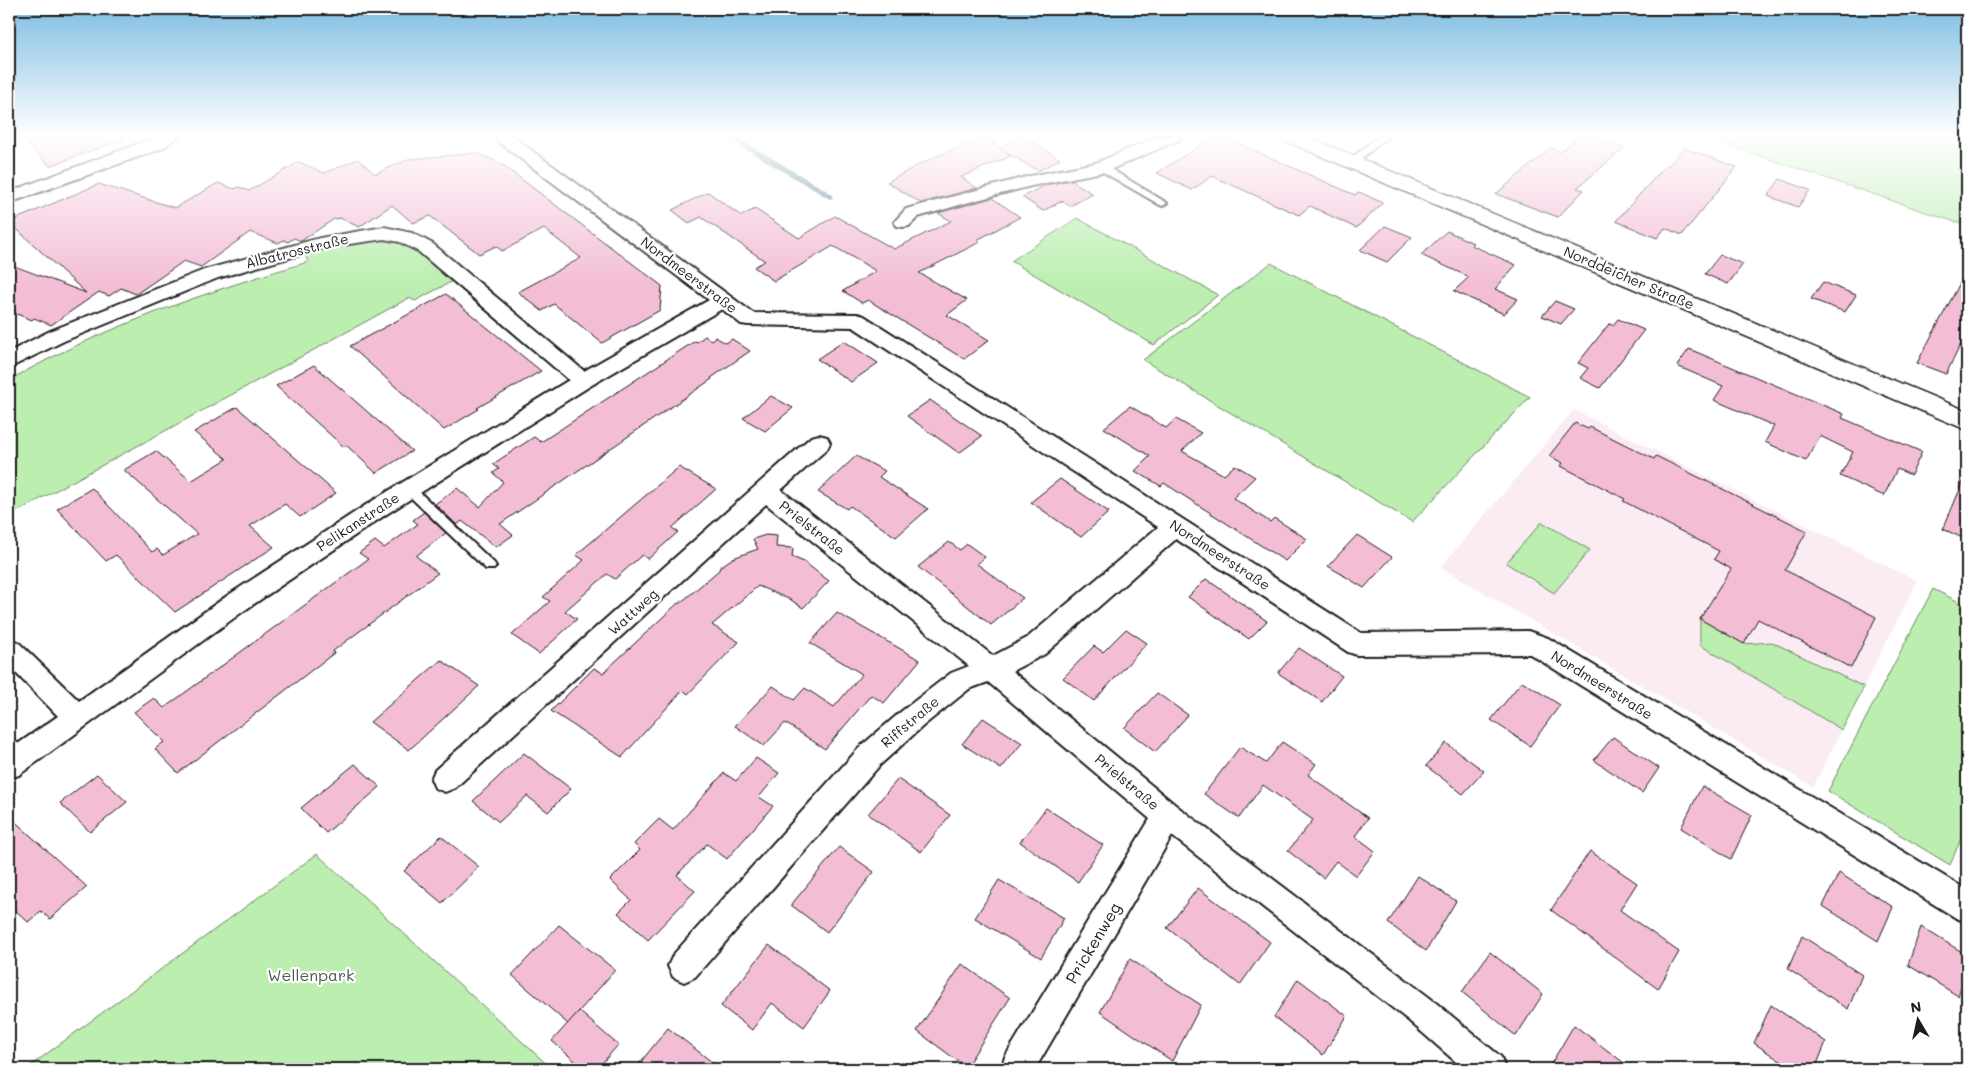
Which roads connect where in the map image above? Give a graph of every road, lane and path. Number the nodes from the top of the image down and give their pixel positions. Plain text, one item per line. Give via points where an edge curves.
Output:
1 (41, 186) edge
2 (569, 186) edge
3 (1009, 186) edge
4 (1135, 186) edge
5 (1410, 186) edge
6 (9, 198) edge
7 (1163, 203) dead end
8 (903, 222) dead end
9 (722, 300) junction
10 (9, 361) edge
11 (583, 381) junction
12 (1967, 421) edge
13 (820, 443) dead end
14 (409, 490) junction
15 (767, 492) junction
16 (1176, 526) junction
17 (490, 566) dead end
18 (9, 650) edge
19 (991, 669) junction
20 (77, 717) junction
21 (13, 756) edge
22 (445, 779) dead end
23 (1168, 816) junction
24 (1967, 907) edge
25 (684, 966) dead end
26 (1017, 1069) edge
27 (1489, 1069) edge

1 - 6 street
2 - 9 street, Nordmeerstraße
3 - 8 street via 912,213
4 - 7 lane
5 - 12 street, Norddeicher Straße
9 - 11 street, Pelikanstraße
9 - 16 street, Nordmeerstraße via 748,319 857,321
10 - 11 street, Albatrosstraße via 57,336 211,274 327,242 384,233 405,237 426,248
11 - 14 street, Pelikanstraße
13 - 15 street, Wattweg
14 - 17 lane
14 - 20 street, Pelikanstraße via 236,603
15 - 19 street, Prielstraße
15 - 22 street, Wattweg
16 - 19 street, Riffstraße via 1036,646
16 - 24 street, Nordmeerstraße via 1358,644 1528,642 1539,646
18 - 20 street
19 - 23 street, Prielstraße
19 - 25 street, Riffstraße via 960,682 870,756
20 - 21 street, Pelikanstraße
23 - 26 street, Prickenweg
23 - 27 street, Prielstraße via 1419,1009

